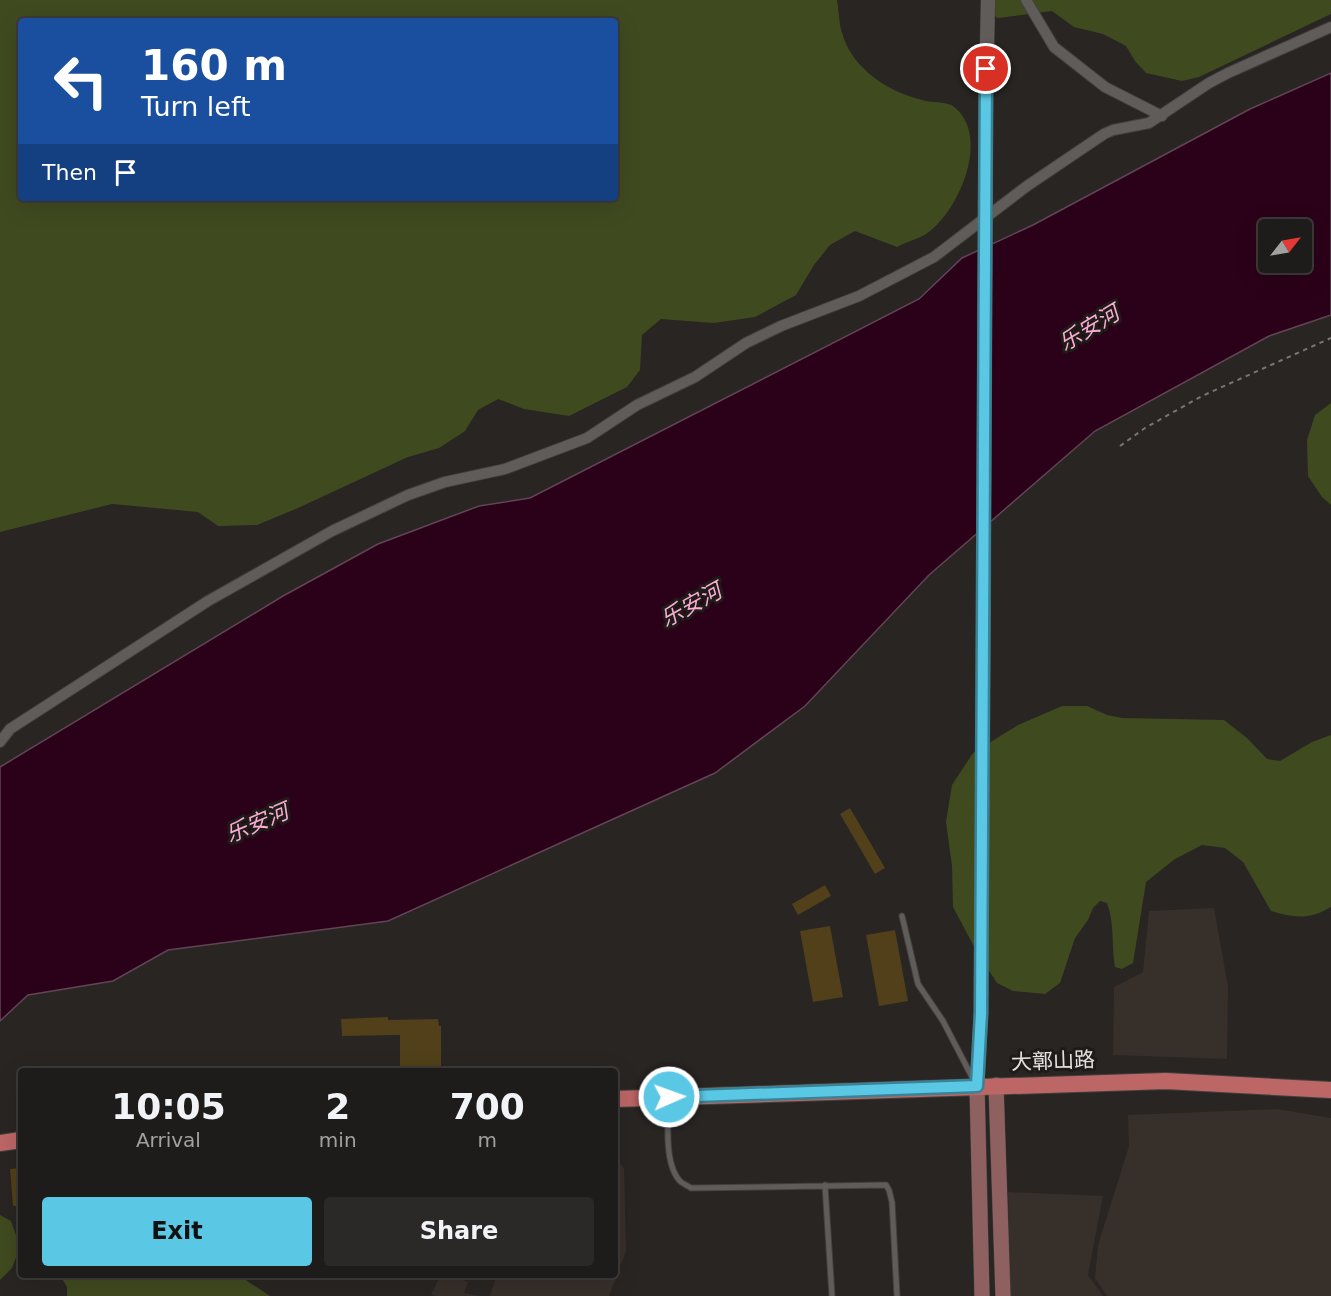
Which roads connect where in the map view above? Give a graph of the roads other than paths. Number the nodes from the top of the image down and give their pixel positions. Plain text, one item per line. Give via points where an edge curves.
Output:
1 (988, 0) edge
2 (1026, 0) edge
3 (1331, 27) edge
4 (1162, 116) junction
5 (0, 742) edge
6 (902, 916) dead end
7 (996, 1085) junction
8 (977, 1086) junction
9 (1331, 1090) edge
10 (669, 1097) junction
11 (618, 1100) edge
12 (18, 1140) edge
13 (0, 1143) edge
14 (825, 1185) junction
15 (832, 1296) edge
16 (897, 1296) edge
17 (982, 1296) edge
18 (1002, 1296) edge

1 - 8 street, bridge via 981,1013
2 - 4 street via 1054,47 1105,87
3 - 4 street via 1209,83
4 - 5 street via 1104,134 1027,186 934,257 859,297 746,343 695,377 637,405 588,438 505,469 408,495 332,531 208,601 10,729
6 - 8 lane via 918,984 943,1021
7 - 8 main road, 大鄣山路
7 - 9 main road, 大鄣山路 via 1166,1081
7 - 18 main road
8 - 10 main road, 大鄣山路
8 - 17 main road
10 - 11 main road, 大鄣山路
10 - 14 lane via 668,1140 674,1172 680,1182 691,1188
12 - 13 main road
14 - 15 lane
14 - 16 lane via 886,1185

